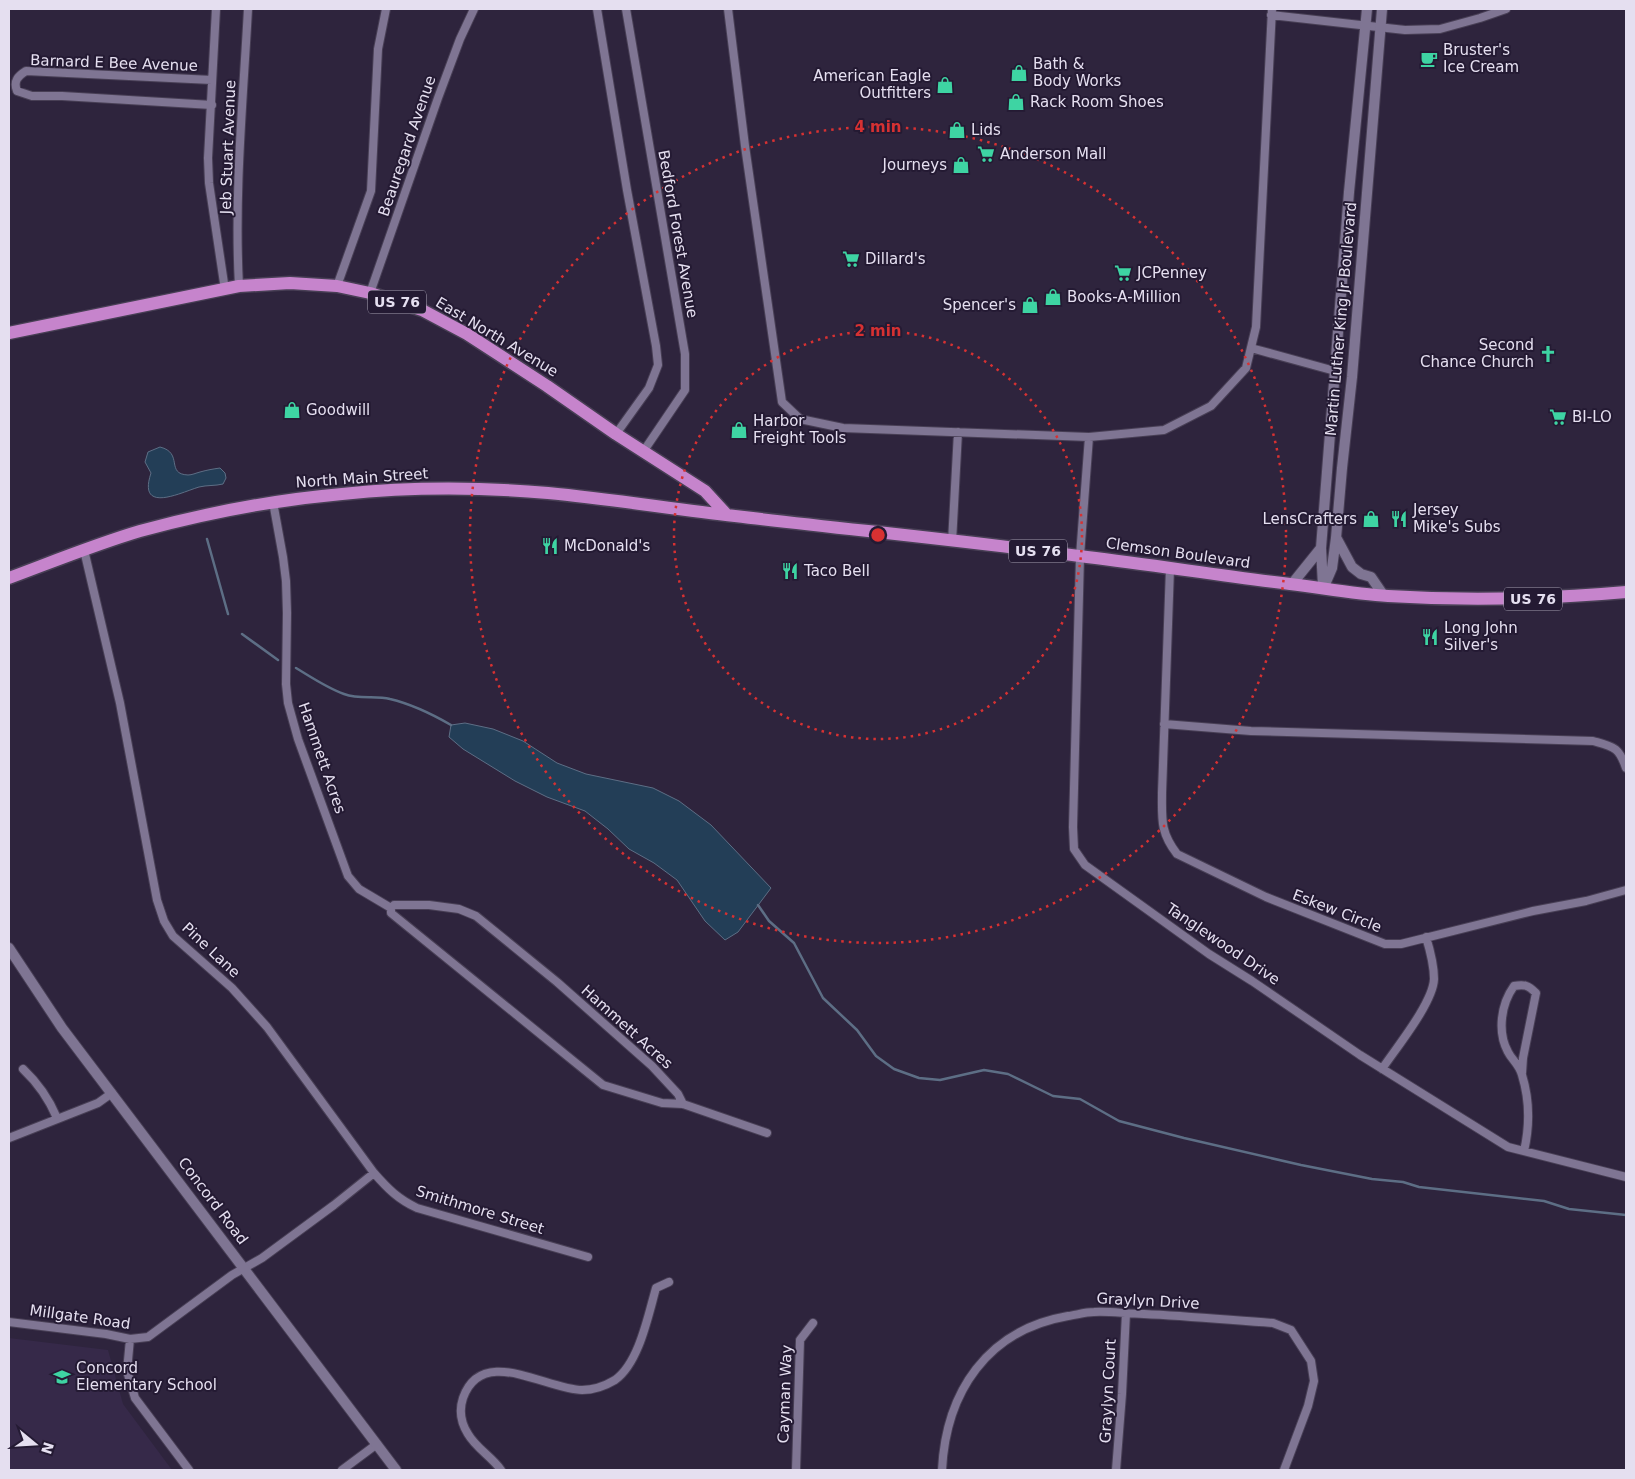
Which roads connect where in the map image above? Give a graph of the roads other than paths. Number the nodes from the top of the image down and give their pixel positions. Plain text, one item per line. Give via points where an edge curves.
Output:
1 (216, 9) edge
2 (248, 9) edge
3 (386, 9) edge
4 (474, 9) edge
5 (597, 9) edge
6 (626, 9) edge
7 (728, 9) edge
8 (1367, 9) edge
9 (1382, 9) edge
10 (1506, 9) edge
11 (1272, 12) edge
12 (1365, 26) junction
13 (1380, 27) junction
14 (212, 80) junction
15 (212, 105) junction
16 (240, 286) junction
17 (336, 286) junction
18 (225, 290) junction
19 (370, 293) junction
20 (9, 333) edge
21 (1251, 348) junction
22 (1335, 370) junction
23 (958, 432) junction
24 (616, 434) junction
25 (1089, 437) junction
26 (643, 452) junction
27 (273, 502) junction
28 (727, 515) junction
29 (1336, 538) junction
30 (952, 542) junction
31 (1321, 548) junction
32 (84, 550) junction
33 (1080, 556) junction
34 (1170, 568) junction
35 (9, 578) edge
36 (1292, 584) junction
37 (1323, 589) junction
38 (1626, 592) edge
39 (1384, 596) junction
40 (1164, 724) junction
41 (1626, 768) edge
42 (1626, 890) edge
43 (391, 908) junction
44 (1426, 937) junction
45 (10, 952) edge
46 (1382, 1068) junction
47 (23, 1069) dead end
48 (1522, 1073) junction
49 (112, 1093) junction
50 (682, 1104) junction
51 (57, 1118) junction
52 (767, 1133) dead end
53 (9, 1138) edge
54 (1524, 1151) junction
55 (374, 1173) junction
56 (1626, 1177) edge
57 (588, 1257) dead end
58 (245, 1269) junction
59 (669, 1282) dead end
60 (1126, 1313) junction
61 (9, 1322) edge
62 (813, 1323) dead end
63 (130, 1339) junction
64 (377, 1444) junction
65 (189, 1470) edge
66 (342, 1470) edge
67 (396, 1470) edge
68 (501, 1470) edge
69 (796, 1470) edge
70 (942, 1470) edge
71 (1116, 1470) edge
72 (1284, 1470) edge

1 - 14 street, Jeb Stuart Avenue
2 - 16 street, Jeb Stuart Avenue via 240,160
3 - 17 street, Beauregard Avenue via 378,49 371,192
4 - 19 street, Beauregard Avenue via 438,98
5 - 24 street via 658,365 649,388
6 - 26 street, Bedford Forest Avenue via 686,374 685,390
7 - 23 street via 782,402 800,419 843,428
8 - 12 street, Martin Luther King Jr Boulevard
9 - 13 street, Martin Luther King Jr Boulevard
10 - 13 street via 1440,28 1405,30
11 - 12 street
11 - 21 street via 1256,327
12 - 13 street
12 - 22 street, Martin Luther King Jr Boulevard
13 - 29 street, Martin Luther King Jr Boulevard
14 - 15 street, Jeb Stuart Avenue
14 - 15 street, Barnard E Bee Avenue via 26,71 19,76 15,86 17,91 32,96
15 - 18 street, Jeb Stuart Avenue via 209,183
16 - 17 main road, East North Avenue / US 76 via 290,283
16 - 18 main road, East North Avenue / US 76
17 - 19 main road, East North Avenue / US 76
18 - 20 main road, East North Avenue / US 76
19 - 24 main road, East North Avenue / US 76 via 422,310 467,334
21 - 22 street
21 - 25 street via 1246,368 1211,406 1164,430
22 - 31 street, Martin Luther King Jr Boulevard
23 - 25 street
23 - 30 street
24 - 26 main road, East North Avenue / US 76
25 - 33 street, Tanglewood Drive
26 - 28 main road, East North Avenue / US 76 via 705,491
27 - 28 main road, North Main Street via 360,492 478,489 546,493
27 - 32 main road, North Main Street via 157,527
27 - 43 street, Hammett Acres via 286,581 286,684 290,712 348,876 359,889
28 - 30 main road, Clemson Boulevard / US 76
29 - 37 street, Martin Luther King Jr Boulevard via 1332,568
29 - 39 street via 1352,567 1370,577
30 - 33 main road, Clemson Boulevard / US 76
31 - 36 street
31 - 37 street, Martin Luther King Jr Boulevard
32 - 35 main road, North Main Street
32 - 55 street, Pine Lane via 120,703 157,900 164,921 173,936 232,988 267,1027
33 - 34 main road, Clemson Boulevard / US 76
33 - 46 street, Tanglewood Drive via 1074,849 1085,865 1209,954
34 - 36 main road, Clemson Boulevard / US 76
34 - 40 street, Eskew Circle
36 - 37 main road, Clemson Boulevard / US 76
37 - 39 main road, Clemson Boulevard / US 76
38 - 39 main road, Clemson Boulevard / US 76 via 1505,600
40 - 41 street via 1251,731 1593,741 1610,746 1621,754
40 - 44 street, Eskew Circle via 1162,825 1169,844 1177,854 1266,897 1385,944 1401,944
42 - 44 street, Eskew Circle
43 - 50 street, Hammett Acres via 391,913 603,1085 662,1103
43 - 50 street, Hammett Acres via 394,905 429,905 459,909 476,916 652,1066 678,1094
44 - 46 street via 1434,980 1428,1001
45 - 49 street, Concord Road
46 - 54 street, Tanglewood Drive via 1508,1147
47 - 51 street via 42,1088
48 - 48 street via 1536,993 1523,984 1514,986 1507,995 1501,1026 1508,1053
48 - 54 street via 1529,1117
49 - 51 street via 98,1103
49 - 58 street, Concord Road
50 - 52 street, Hammett Acres
51 - 53 street
54 - 56 street, Tanglewood Drive
55 - 57 street, Smithmore Street via 401,1200 417,1208
55 - 58 street
58 - 63 street, Millgate Road via 232,1275 148,1337
58 - 64 street, Concord Road
59 - 68 street via 656,1288 630,1363 606,1385 571,1389 524,1376 493,1372 483,1375 469,1387 461,1406 463,1426
60 - 70 street, Graylyn Drive via 1093,1312 1040,1322 1014,1335 992,1352 970,1376 959,1395 943,1451
60 - 71 street, Graylyn Court
60 - 72 street, Graylyn Drive via 1273,1323 1291,1330 1311,1361 1314,1381
61 - 63 street, Millgate Road
62 - 69 street, Cayman Way via 800,1340
63 - 65 street via 127,1371 135,1398
64 - 66 street
64 - 67 street, Concord Road

